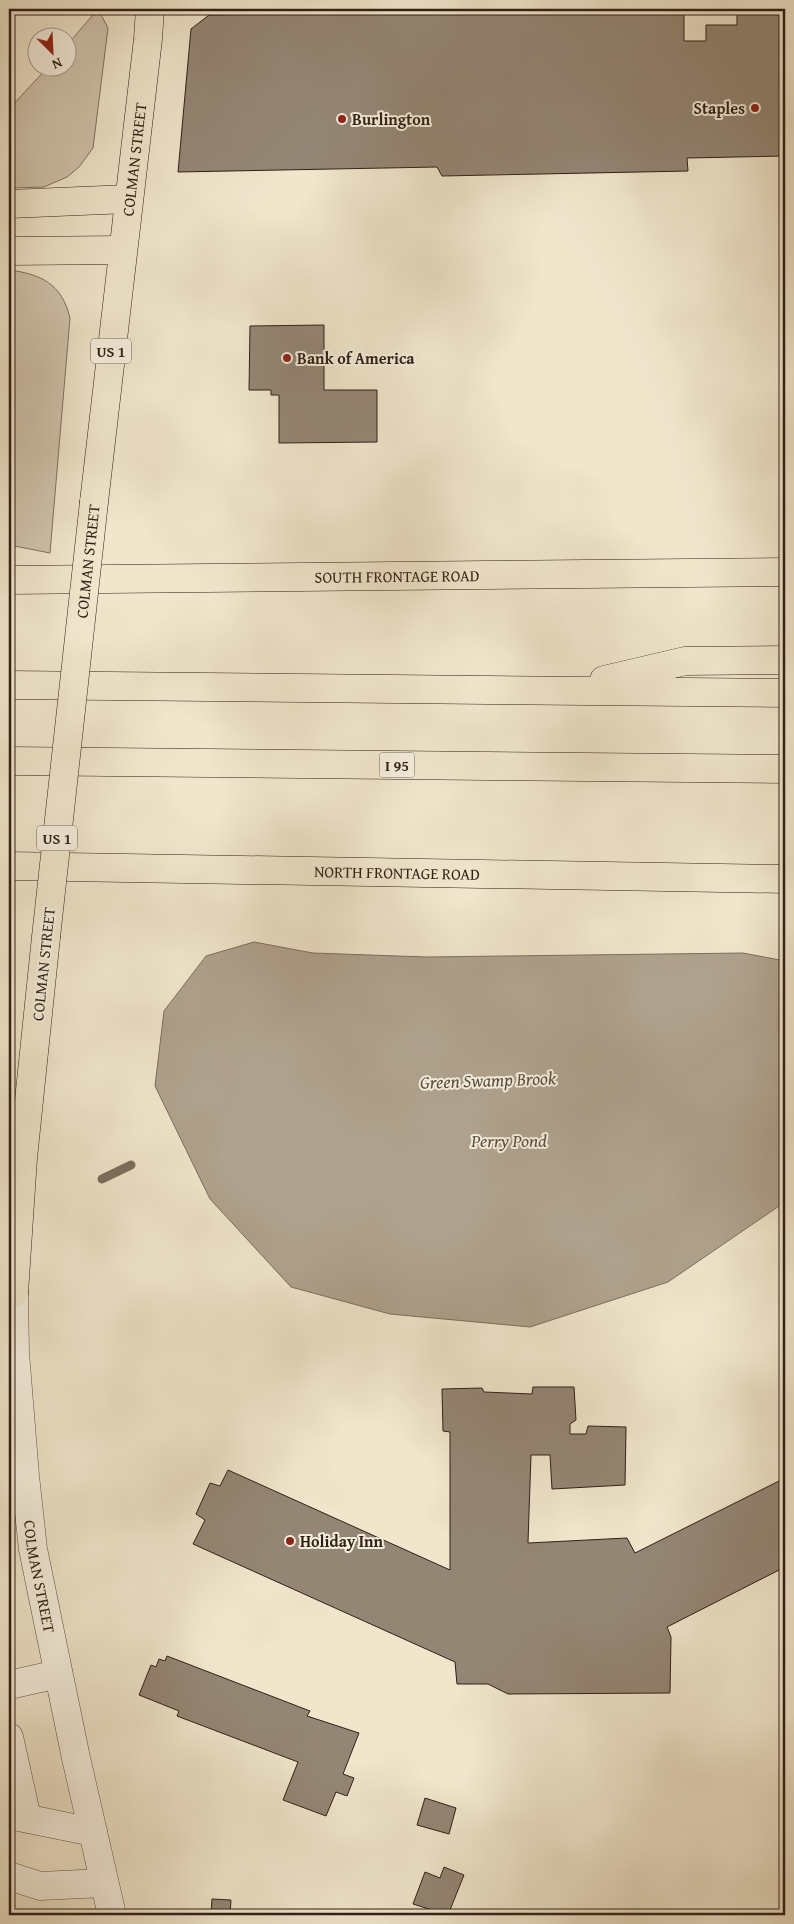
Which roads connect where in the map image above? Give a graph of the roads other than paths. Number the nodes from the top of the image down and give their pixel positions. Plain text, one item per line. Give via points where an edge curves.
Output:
1 (150, 9) edge
2 (128, 199) junction
3 (9, 204) edge
4 (122, 250) junction
5 (9, 251) edge
6 (9, 563) edge
7 (785, 572) edge
8 (230, 578) junction
9 (9, 580) edge
10 (785, 660) edge
11 (9, 685) edge
12 (560, 690) junction
13 (785, 693) edge
14 (9, 761) edge
15 (785, 769) edge
16 (9, 866) edge
17 (785, 879) edge
18 (12, 1293) edge
19 (30, 1523) junction
20 (9, 1540) edge
21 (58, 1674) junction
22 (9, 1685) edge
23 (9, 1737) edge
24 (18, 1816) edge
25 (93, 1832) junction
26 (9, 1876) edge
27 (104, 1883) junction
28 (112, 1915) edge

1 - 2 main road, COLMAN STREET / US 1
2 - 3 main road
2 - 4 main road, COLMAN STREET / US 1
4 - 5 main road
4 - 18 main road, COLMAN STREET / US 1, bridge via 46,937
6 - 8 main road
7 - 8 main road, SOUTH FRONTAGE ROAD
8 - 9 main road, SOUTH FRONTAGE ROAD
10 - 12 main road via 685,661
11 - 12 main road
12 - 13 main road
14 - 15 main road, I 95
16 - 17 main road, NORTH FRONTAGE ROAD
18 - 19 street, COLMAN STREET
19 - 20 street
19 - 21 street, COLMAN STREET
21 - 22 street
21 - 25 street, COLMAN STREET
23 - 24 street
24 - 25 street
25 - 27 street, COLMAN STREET
26 - 27 street via 40,1886
27 - 28 street, COLMAN STREET

